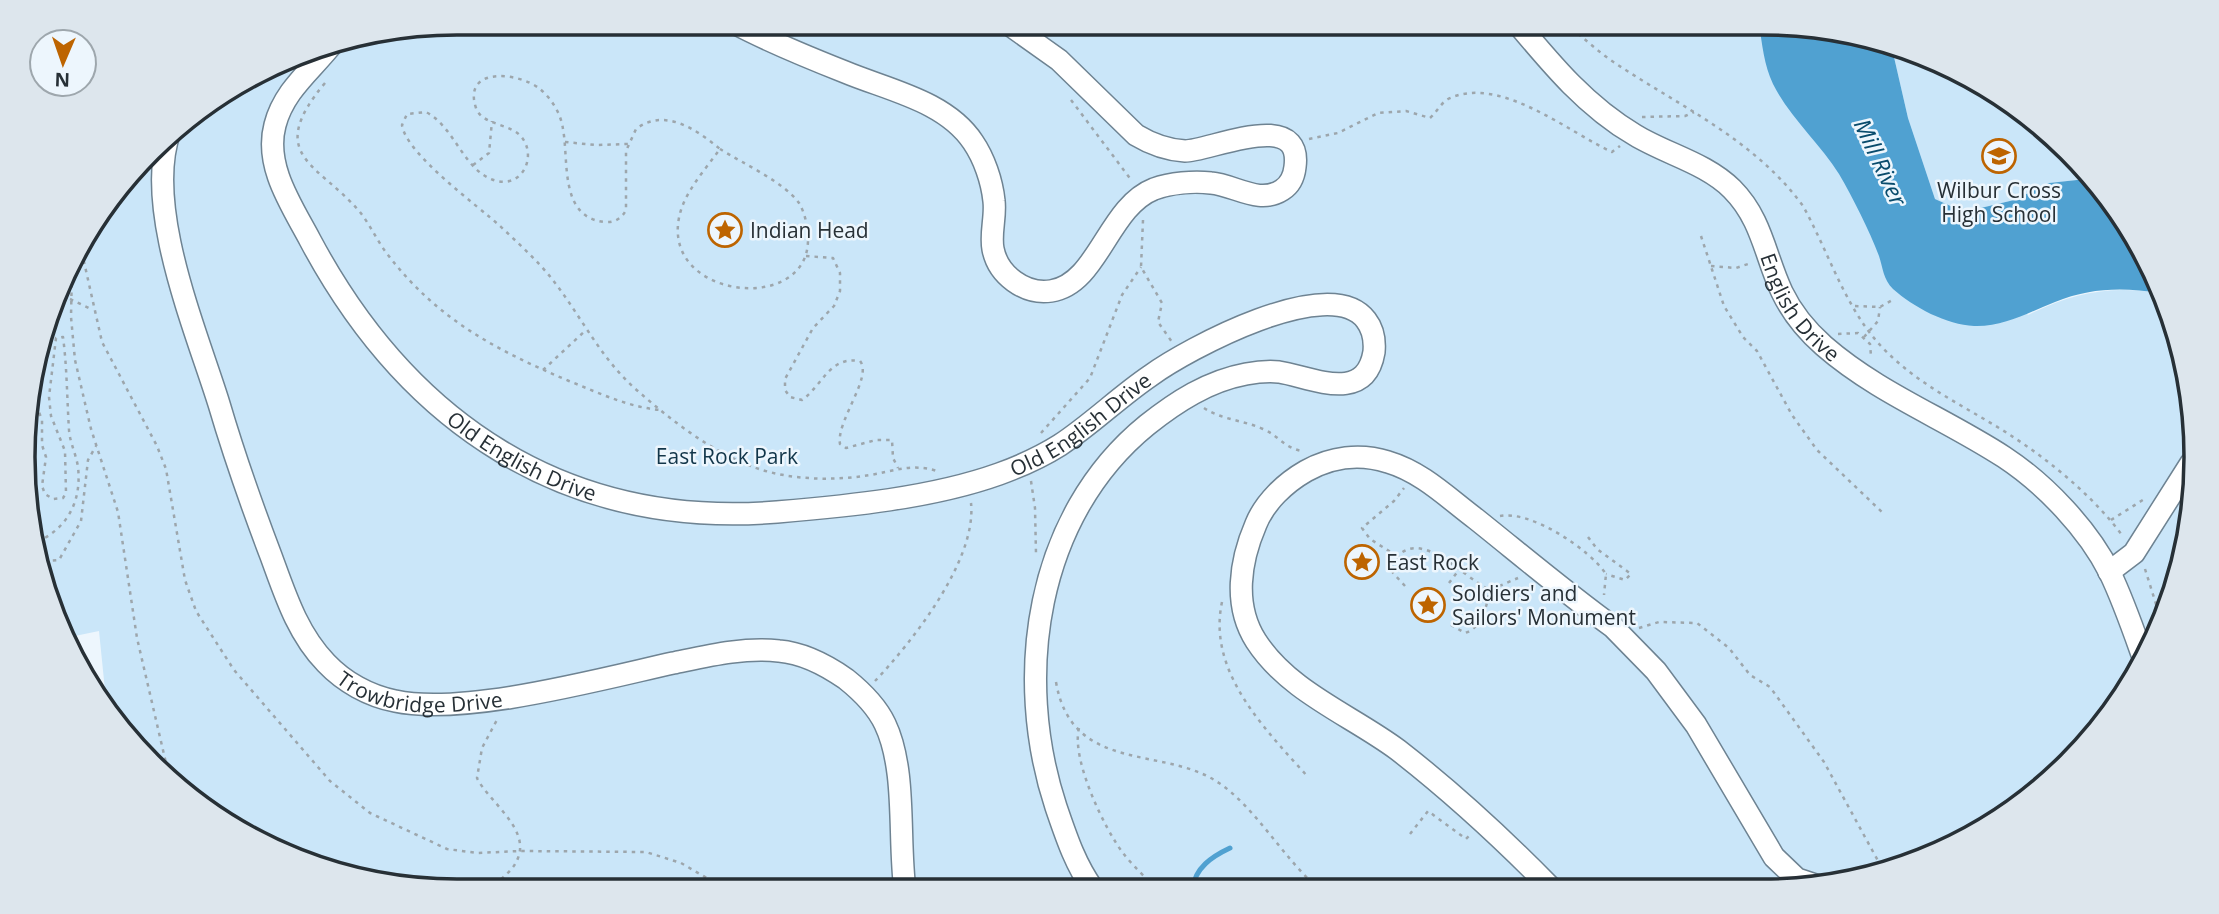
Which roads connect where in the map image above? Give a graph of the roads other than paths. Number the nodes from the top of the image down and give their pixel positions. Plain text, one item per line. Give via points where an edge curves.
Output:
1 (759, 35) edge
2 (1024, 35) edge
3 (1527, 35) edge
4 (321, 57) edge
5 (166, 152) edge
6 (2183, 475) edge
7 (2109, 572) junction
8 (2139, 646) edge
9 (1798, 877) edge
10 (904, 879) edge
11 (1087, 879) edge
12 (1541, 879) edge

1 - 2 street via 934,108 964,130 991,185 996,260 1012,279 1031,290 1054,290 1074,281 1115,225 1170,185 1200,182 1254,195 1273,194 1292,178 1295,160 1289,146 1273,135 1188,151 1150,143 1136,135 1059,60
3 - 7 street, English Drive via 1595,107 1636,136 1706,170 1731,188 1751,213 1782,293 1811,334 1891,394 2024,472 2085,536
4 - 11 street, Old English Drive via 279,113 272,139 275,168 316,251 359,317 414,381 471,433 536,473 613,499 665,508 768,513 961,484 1023,464 1084,429 1172,362 1262,319 1308,306 1339,305 1361,314 1373,332 1372,359 1357,379 1328,385 1268,371 1230,378 1190,394 1123,447 1072,517 1042,599 1037,709 1042,763 1069,845
5 - 10 street, Trowbridge Drive via 162,175 165,219 229,436 301,630 327,664 377,696 441,705 722,654 780,651 820,664 862,693 891,738
6 - 7 street via 2134,553
7 - 8 street, English Drive
9 - 12 street via 1774,857 1696,725 1624,637 1411,472 1386,461 1349,457 1313,467 1274,497 1252,534 1241,581 1250,628 1276,665 1443,786

